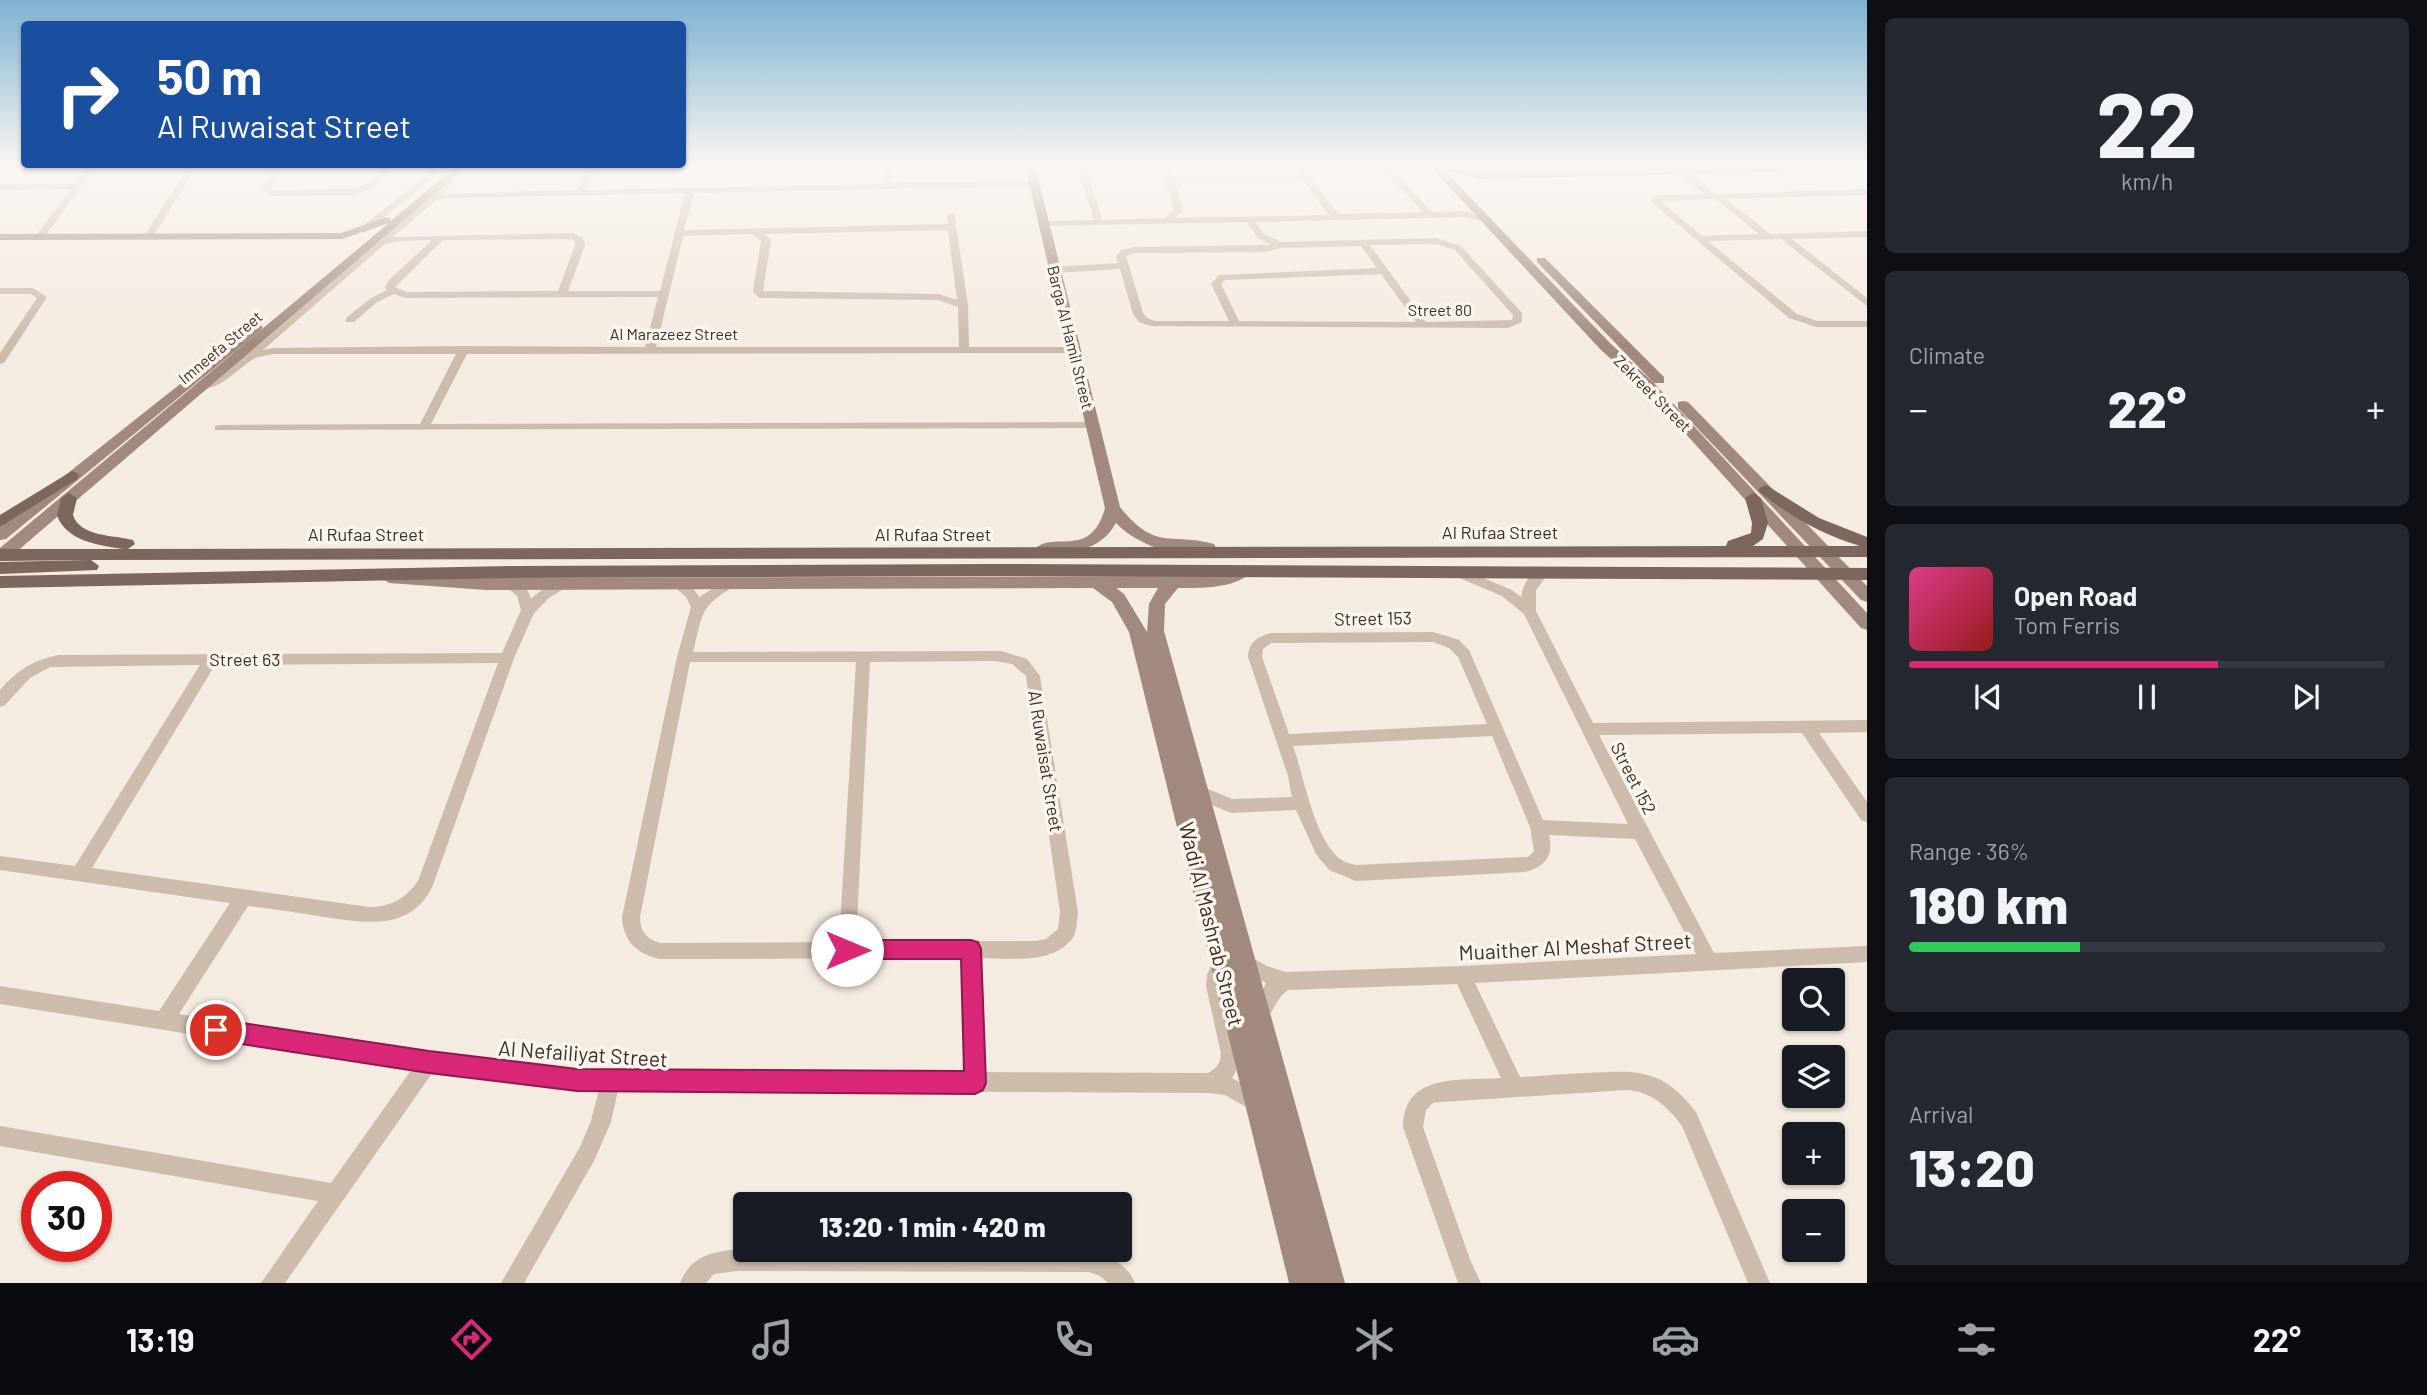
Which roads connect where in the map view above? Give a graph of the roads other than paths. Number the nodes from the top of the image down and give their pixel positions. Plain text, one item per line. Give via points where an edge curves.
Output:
1 (48, 226) edge
2 (155, 226) edge
3 (369, 226) edge
4 (372, 226) edge
5 (379, 226) edge
6 (394, 226) edge
7 (402, 226) edge
8 (681, 226) edge
9 (1043, 226) edge
10 (1254, 226) edge
11 (1494, 226) edge
12 (1506, 226) edge
13 (1683, 226) edge
14 (1754, 226) edge
15 (952, 228) joint
16 (363, 230) junction
17 (754, 231) junction
18 (679, 233) junction
19 (1867, 234) edge
20 (149, 236) junction
21 (342, 236) junction
22 (1783, 236) junction
23 (0, 237) edge
24 (40, 237) junction
25 (441, 237) junction
26 (1768, 237) junction
27 (387, 238) junction
28 (1698, 239) junction
29 (1364, 243) junction
30 (1279, 245) junction
31 (348, 252) junction
32 (1123, 266) junction
33 (1055, 270) junction
34 (1382, 271) junction
35 (960, 285) junction
36 (919, 289) dead end
37 (393, 291) junction
38 (0, 292) edge
39 (562, 294) junction
40 (664, 294) junction
41 (1867, 303) edge
42 (963, 305) junction
43 (350, 320) dead end
44 (1867, 324) edge
45 (1236, 325) junction
46 (1423, 325) junction
47 (266, 338) junction
48 (464, 349) junction
49 (650, 349) junction
50 (964, 350) junction
51 (1074, 350) junction
52 (272, 351) junction
53 (249, 356) junction
54 (1, 360) edge
55 (203, 387) junction
56 (1094, 425) junction
57 (424, 427) junction
58 (219, 428) dead end
59 (72, 476) junction
60 (1760, 494) junction
61 (68, 498) junction
62 (1113, 508) junction
63 (0, 522) edge
64 (0, 535) edge
65 (1867, 542) edge
66 (1671, 551) junction
67 (1867, 551) edge
68 (1245, 552) junction
69 (469, 553) junction
70 (1031, 553) junction
71 (193, 554) junction
72 (0, 558) edge
73 (1867, 562) edge
74 (1815, 569) junction
75 (1244, 571) junction
76 (1342, 573) junction
77 (1849, 573) edge
78 (1462, 574) junction
79 (1541, 574) junction
80 (372, 575) junction
81 (80, 581) junction
82 (1094, 581) junction
83 (0, 582) edge
84 (1174, 582) junction
85 (510, 584) junction
86 (564, 584) junction
87 (678, 584) junction
88 (728, 584) junction
89 (0, 594) edge
90 (698, 607) junction
91 (528, 610) junction
92 (1529, 611) junction
93 (1867, 624) edge
94 (1146, 632) junction
95 (863, 656) junction
96 (684, 657) junction
97 (507, 658) junction
98 (211, 659) junction
99 (0, 701) edge
100 (1806, 726) junction
101 (1867, 726) edge
102 (1588, 729) junction
103 (1497, 730) junction
104 (1283, 740) junction
105 (1199, 792) junction
106 (1301, 803) junction
107 (1231, 806) junction
108 (1867, 815) edge
109 (1538, 827) junction
110 (1210, 831) junction
111 (1640, 832) junction
112 (0, 863) edge
113 (79, 874) junction
114 (243, 898) junction
115 (971, 949) junction
116 (847, 950) junction
117 (1867, 954) edge
118 (1221, 961) junction
119 (1709, 961) junction
120 (1245, 963) junction
121 (1462, 975) junction
122 (1286, 981) junction
123 (0, 995) edge
124 (1259, 1015) junction
125 (163, 1021) junction
126 (429, 1062) junction
127 (610, 1083) junction
128 (975, 1083) junction
129 (1210, 1083) junction
130 (1515, 1087) junction
131 (1258, 1104) junction
132 (0, 1136) edge
133 (337, 1194) junction
134 (272, 1283) edge
135 (512, 1283) edge
136 (691, 1283) edge
137 (1124, 1283) edge
138 (1303, 1283) edge
139 (1331, 1283) edge
140 (1470, 1283) edge
141 (1759, 1283) edge

1 - 24 street
2 - 20 street
3 - 16 street
4 - 16 street
5 - 31 street, Imneefa Street
6 - 47 street, Imneefa Street
7 - 27 street
8 - 18 street
9 - 33 street, Barga Al Hamil Street
10 - 30 street via 1261,236
11 - 60 street, Zekreet Street via 1606,347
12 - 60 street, Zekreet Street
13 - 28 street
14 - 26 street
15 - 17 street
15 - 35 street
16 - 21 street
17 - 18 street
17 - 42 street via 766,240 758,292 764,297 939,297
18 - 40 street
19 - 22 street
20 - 21 street
20 - 24 street
21 - 31 street via 351,240
22 - 26 street
22 - 41 street
23 - 24 street
25 - 27 street
25 - 37 street via 392,282
25 - 39 street via 576,237 580,245
26 - 28 street
27 - 47 street
28 - 44 street via 1793,317 1816,324
29 - 30 street, Street 80
29 - 34 street
29 - 46 street, Street 80 via 1437,241 1456,246 1519,319 1508,325
30 - 32 street, Street 80 via 1267,249 1131,250 1121,255
31 - 59 street, Imneefa Street
32 - 33 street
32 - 45 street, Street 80 via 1138,314 1146,322
33 - 51 street, Barga Al Hamil Street
34 - 45 street via 1219,278 1216,284
34 - 46 street
35 - 36 street
35 - 42 street
37 - 39 street via 405,295
37 - 43 street
38 - 54 street via 33,291 42,297
39 - 40 street
40 - 49 street
42 - 50 street
45 - 46 street, Street 80
47 - 52 street
47 - 53 street
47 - 55 street, Imneefa Street
48 - 49 street, Al Marazeez Street
48 - 52 street, Al Marazeez Street
48 - 57 street
49 - 50 street, Al Marazeez Street
50 - 51 street, Al Marazeez Street
51 - 56 street, Barga Al Hamil Street
52 - 53 street, Al Marazeez Street
53 - 55 street
55 - 61 street, Imneefa Street
56 - 57 street
56 - 62 street, Barga Al Hamil Street
57 - 58 street
59 - 63 main road
59 - 64 street, Imneefa Street
60 - 65 main road via 1812,523
60 - 66 main road via 1762,527 1754,540
60 - 74 street, Zekreet Street
60 - 77 street, Zekreet Street
61 - 71 main road via 65,519 93,538
61 - 72 street, Imneefa Street
62 - 68 street, Barga Al Hamil Street via 1131,531 1154,543
62 - 70 street via 1110,527 1099,538
66 - 68 main road, Al Rufaa Street
66 - 74 main road, Al Rufaa Street
67 - 77 main road, Al Rufaa Street
68 - 70 main road, Al Rufaa Street
69 - 70 main road, Al Rufaa Street
69 - 71 main road, Al Rufaa Street
69 - 72 main road via 368,563
71 - 72 main road, Al Rufaa Street
73 - 77 main road
74 - 76 main road via 1425,563
74 - 77 main road, Al Rufaa Street
74 - 77 main road via 1821,565
74 - 77 street via 1830,580
74 - 79 main road, Al Rufaa Street
74 - 93 street, Zekreet Street
75 - 76 main road, Al Rufaa Street
75 - 80 main road, Al Rufaa Street
75 - 84 street, Al Rufaa Street via 1219,580
76 - 78 main road, Al Rufaa Street
78 - 79 main road, Al Rufaa Street
78 - 92 street, Street 152 via 1507,593
79 - 92 street via 1529,588
80 - 81 main road, Al Rufaa Street
80 - 85 street, Al Rufaa Street
81 - 83 main road, Al Rufaa Street
81 - 89 main road
82 - 84 street, Al Rufaa Street
82 - 88 street, Al Rufaa Street
82 - 94 street, Wadi Al Mashrab Street via 1118,598
84 - 94 street, Wadi Al Mashrab Street via 1157,600
85 - 86 street, Al Rufaa Street
85 - 91 street via 523,594
86 - 87 street, Al Rufaa Street
86 - 91 street
87 - 88 street, Al Rufaa Street
87 - 90 street
88 - 90 street
90 - 96 street, Al Ruwaisat Street
91 - 97 street
92 - 102 street, Street 152
94 - 105 street, Wadi Al Mashrab Street
94 - 118 street, Wadi Al Mashrab Street
95 - 96 street, Al Ruwaisat Street
95 - 115 street, Al Ruwaisat Street via 1003,656 1022,662 1032,676 1069,926 1057,943 1043,948
95 - 116 street
96 - 116 street, Al Ruwaisat Street via 631,917 635,937 645,947 660,951
97 - 98 street, Street 63
97 - 114 street via 425,885 415,898 393,913 376,916
98 - 99 street, Street 63 via 51,661 23,674
98 - 113 street
100 - 101 street
100 - 102 street
100 - 108 street
102 - 111 street, Street 152
103 - 104 street
103 - 104 street, Street 153 via 1464,654 1448,641 1426,636 1271,638 1258,645 1255,657
103 - 109 street, Street 153
104 - 106 street, Street 153
105 - 107 street
105 - 110 street, Wadi Al Mashrab Street
106 - 107 street
106 - 109 street, Street 153 via 1325,855 1335,865 1356,873 1530,864 1544,851
107 - 110 street
109 - 111 street
110 - 120 street, Wadi Al Mashrab Street
111 - 119 street, Street 152
112 - 113 street
113 - 114 street
114 - 125 street
115 - 116 street, Al Ruwaisat Street
115 - 128 street
117 - 119 street, Muaither Al Meshaf Street
118 - 129 street via 1215,988 1232,1061 1226,1073
118 - 131 street, Wadi Al Mashrab Street
119 - 121 street, Muaither Al Meshaf Street
120 - 122 street, Muaither Al Meshaf Street
120 - 124 street, Wadi Al Mashrab Street
121 - 122 street, Muaither Al Meshaf Street
121 - 130 street
122 - 124 street via 1273,989
123 - 125 street, Al Nefailiyat Street
124 - 139 street, Wadi Al Mashrab Street
125 - 126 street, Al Nefailiyat Street
126 - 127 street, Al Nefailiyat Street
126 - 133 street
127 - 128 street, Al Nefailiyat Street
127 - 135 street via 591,1146
128 - 129 street, Al Nefailiyat Street
129 - 131 street, Al Nefailiyat Street via 1228,1086
130 - 140 street via 1432,1093 1414,1109 1416,1137
130 - 141 street via 1627,1080 1666,1093 1689,1119
131 - 138 street, Wadi Al Mashrab Street
132 - 133 street
133 - 134 street
136 - 137 street via 708,1264 737,1260 1089,1261 1107,1267

